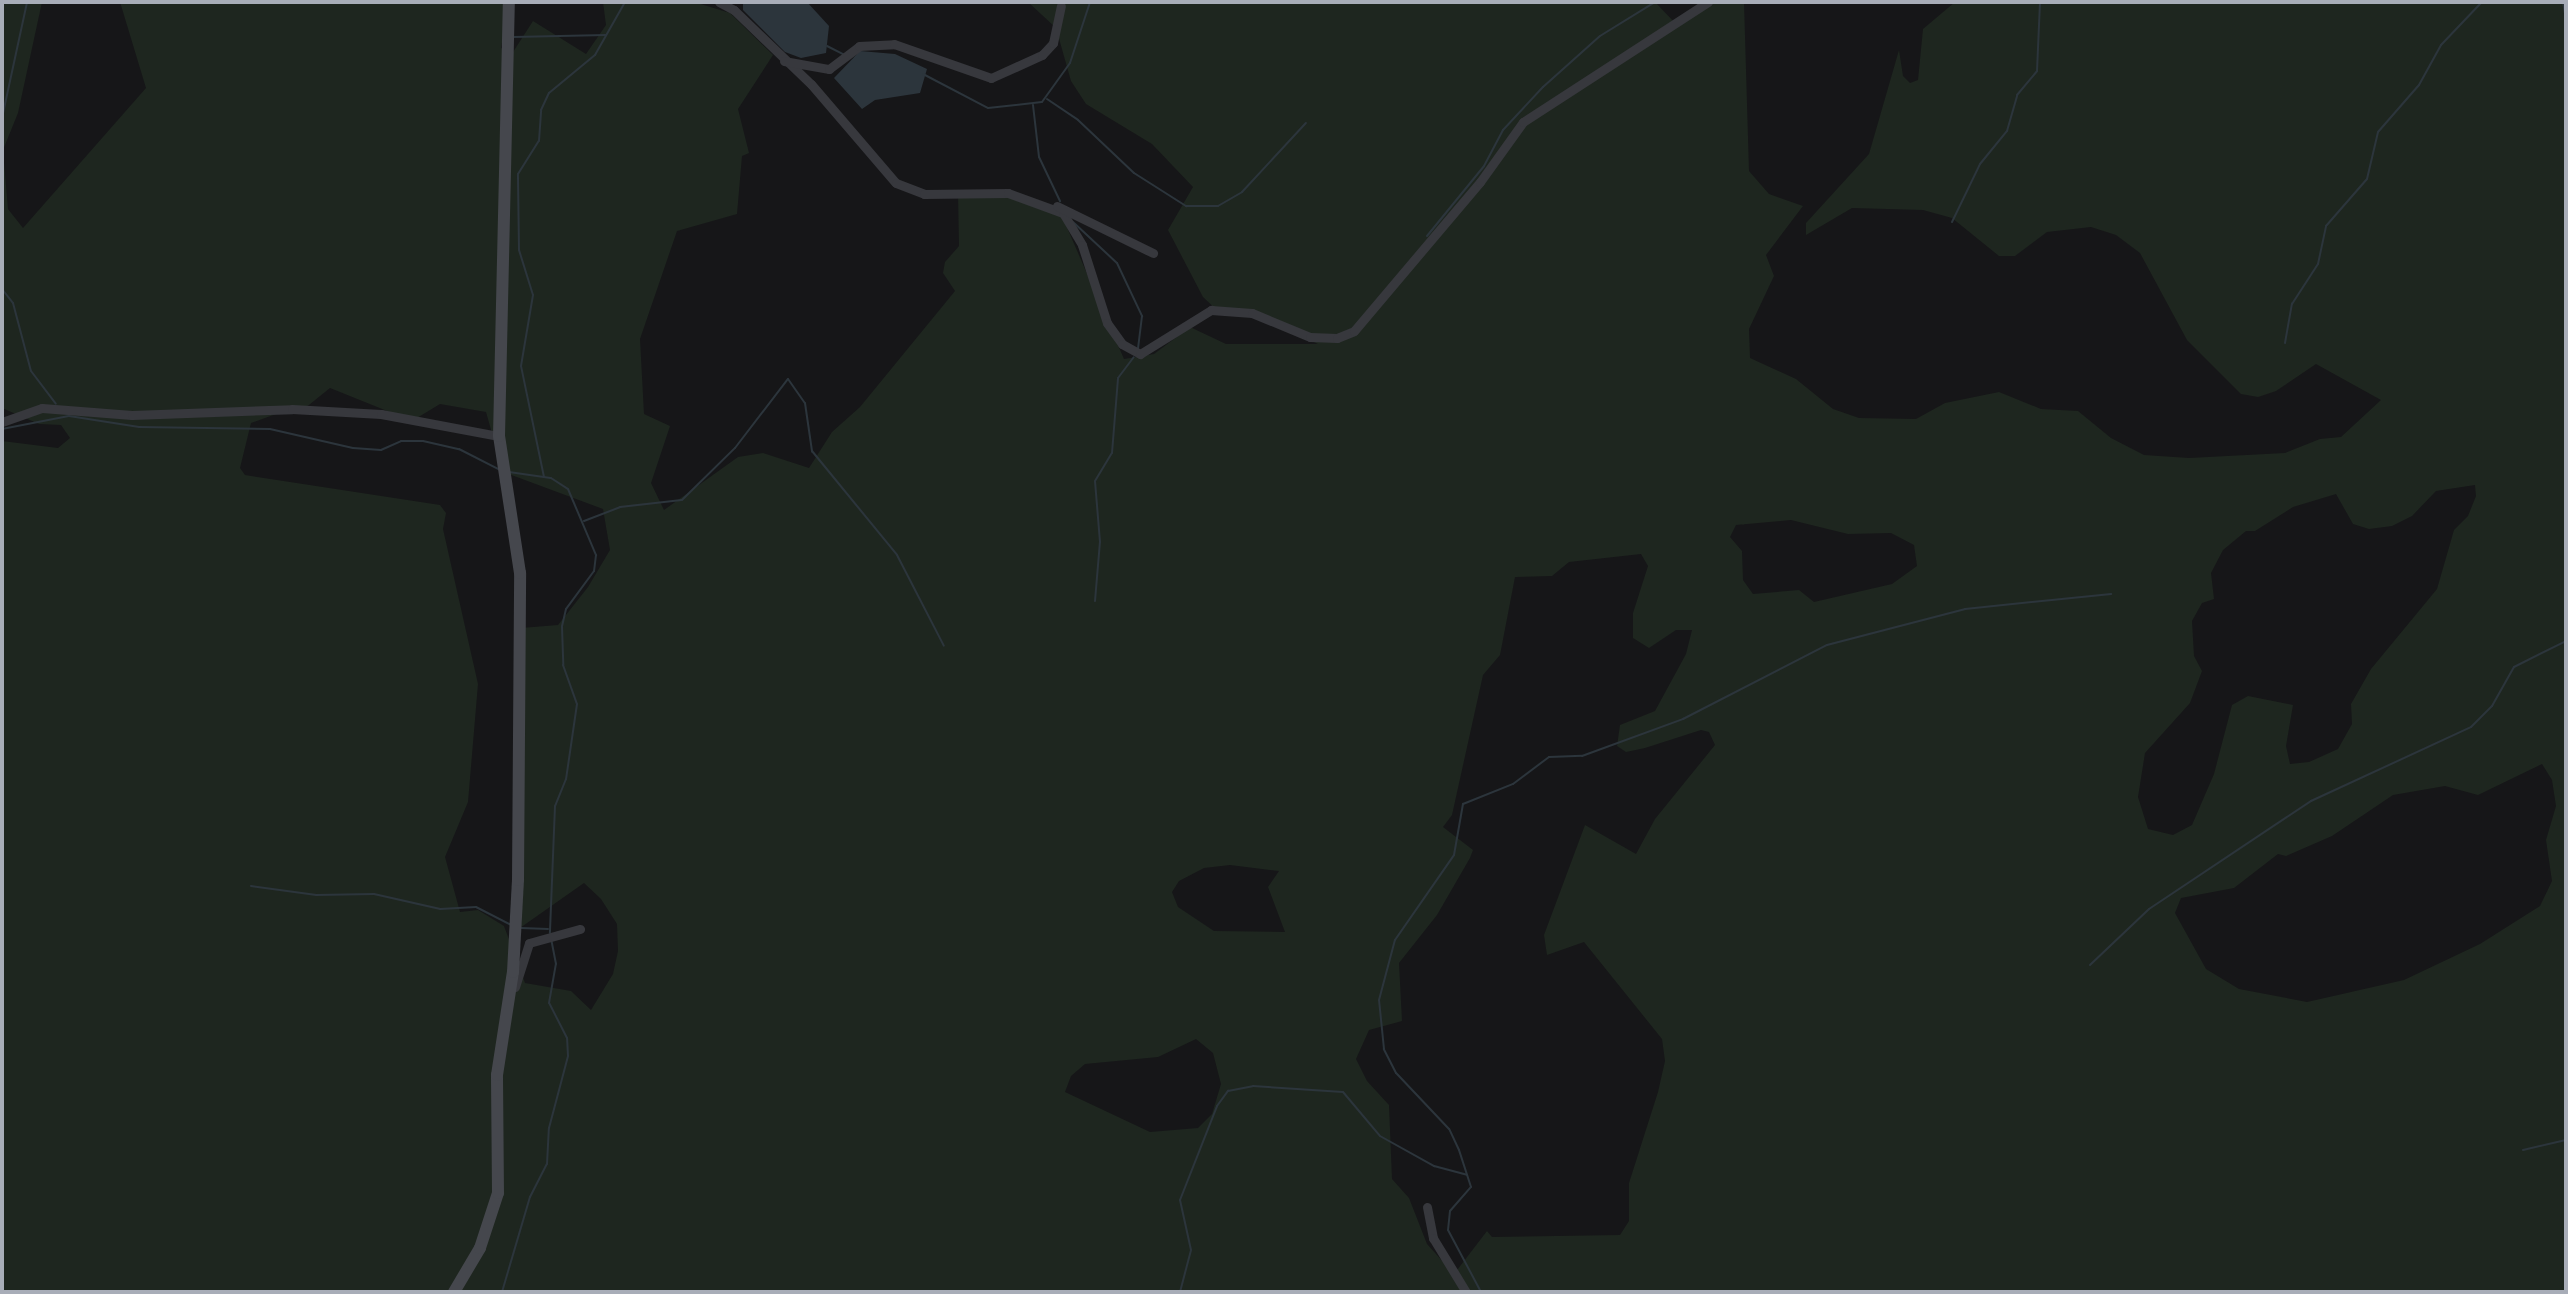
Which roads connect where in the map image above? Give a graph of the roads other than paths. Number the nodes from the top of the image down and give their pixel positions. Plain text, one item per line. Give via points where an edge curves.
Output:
1 (509, 2) edge
2 (719, 2) edge
3 (1708, 2) edge
4 (732, 5) edge
5 (1061, 6) dead end
6 (781, 60) junction
7 (1046, 204) junction
8 (1153, 253) dead end
9 (2, 422) edge
10 (499, 436) junction
11 (580, 929) dead end
12 (509, 1000) junction
13 (1427, 1207) dead end
14 (454, 1292) edge
15 (1466, 1292) edge

1 - 10 main road
2 - 4 street
3 - 7 street via 1523,122 1480,182 1354,331 1344,336 1310,337 1252,313 1211,310 1150,350 1134,353 1107,323 1076,230 1063,213
4 - 6 street
5 - 6 street via 1053,43 1042,55 991,78 894,44 859,46 829,69
6 - 7 street via 811,84 877,165 903,187 924,194 998,191
7 - 8 street via 1077,212
9 - 10 street via 42,408 132,415 292,409 381,414
10 - 12 main road via 520,583 518,880
11 - 12 street via 529,943
12 - 14 main road via 497,1075 498,1193 484,1239
13 - 15 street via 1433,1238

